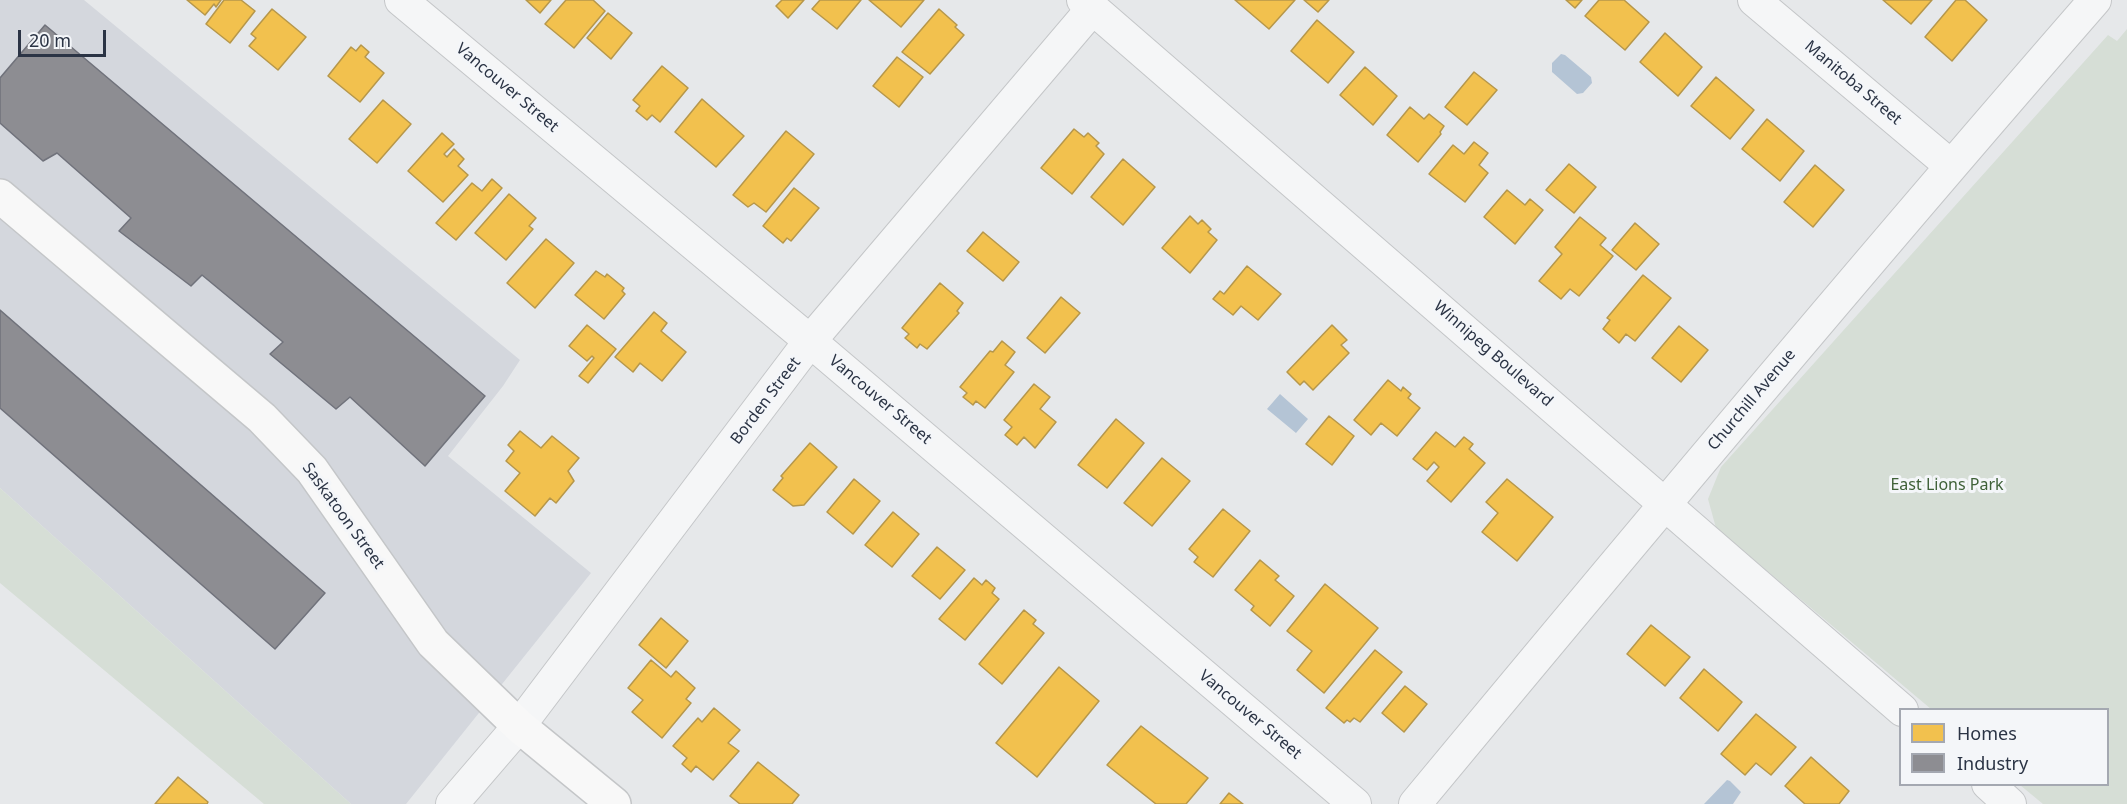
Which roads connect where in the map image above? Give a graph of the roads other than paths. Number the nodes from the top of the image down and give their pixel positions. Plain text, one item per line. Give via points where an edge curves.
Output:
1 (401, 0) edge
2 (1755, 0) edge
3 (2095, 0) edge
4 (1088, 4) edge
5 (1951, 166) junction
6 (0, 196) edge
7 (810, 341) junction
8 (1665, 503) junction
9 (1900, 708) edge
10 (519, 726) junction
11 (1990, 786) edge
12 (452, 804) edge
13 (614, 804) edge
14 (1356, 804) edge
15 (1414, 804) edge
16 (2010, 804) edge

1 - 7 street, Vancouver Street
2 - 5 street, Manitoba Street
3 - 5 street, Churchill Avenue
4 - 7 street, Borden Street
4 - 8 street, Winnipeg Boulevard
5 - 8 street, Churchill Avenue
6 - 10 street, Saskatoon Street via 279,435 312,470 433,643
7 - 10 street, Borden Street
7 - 14 street, Vancouver Street
8 - 9 street, Winnipeg Boulevard
8 - 15 street, Churchill Avenue
10 - 12 street, Borden Street
10 - 13 street, Saskatoon Street
11 - 16 street

